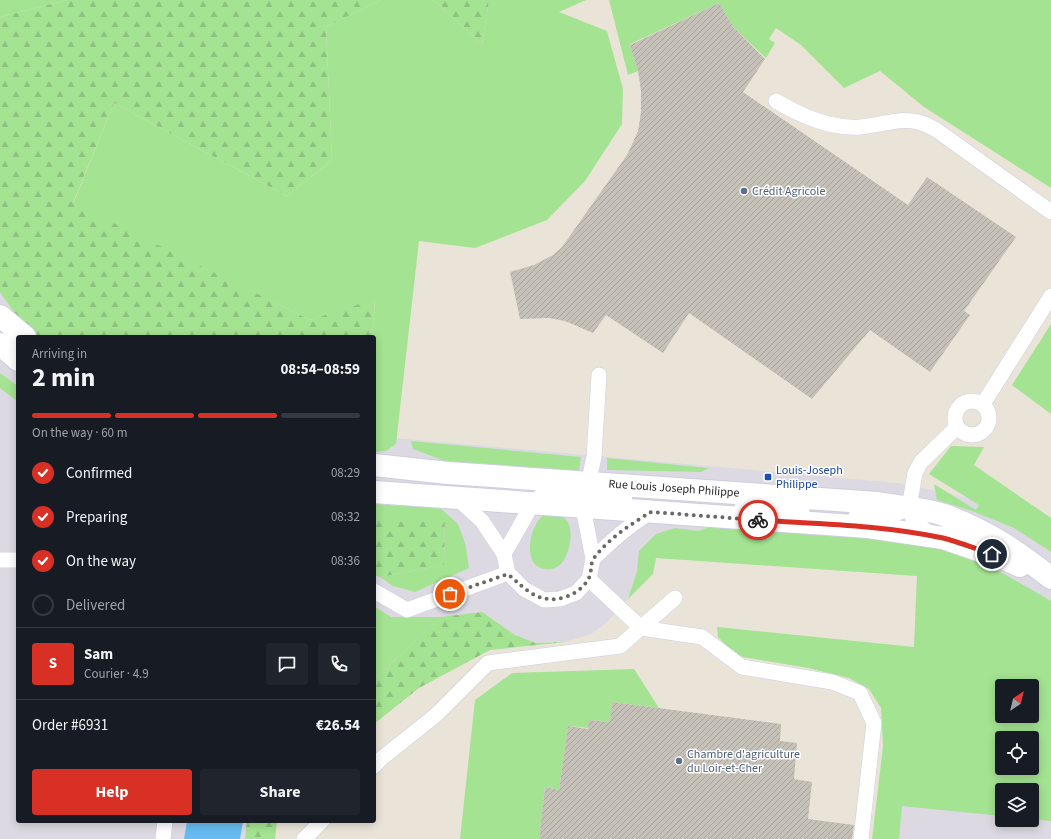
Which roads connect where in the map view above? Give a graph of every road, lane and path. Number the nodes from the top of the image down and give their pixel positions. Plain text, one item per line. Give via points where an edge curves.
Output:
1 (776, 101) dead end
2 (1051, 212) edge
3 (1051, 296) edge
4 (0, 316) edge
5 (0, 329) edge
6 (23, 335) edge
7 (16, 342) edge
8 (0, 344) edge
9 (16, 358) edge
10 (600, 375) dead end
11 (983, 404) junction
12 (957, 427) junction
13 (376, 465) edge
14 (376, 492) edge
15 (586, 495) junction
16 (457, 498) junction
17 (533, 503) junction
18 (909, 508) junction
19 (651, 512) junction
20 (722, 518) junction
21 (936, 537) junction
22 (504, 554) junction
23 (593, 559) junction
24 (0, 560) edge
25 (16, 560) edge
26 (508, 574) junction
27 (589, 579) junction
28 (1051, 580) edge
29 (376, 592) edge
30 (675, 598) dead end
31 (641, 628) junction
32 (376, 764) edge
33 (166, 823) edge
34 (320, 823) edge
35 (163, 839) edge
36 (304, 839) edge
37 (861, 839) edge

1 - 2 lane via 800,115 831,124 859,127 904,120 919,122 935,129
3 - 11 lane
4 - 6 main road
5 - 7 lane
8 - 9 main road
10 - 15 lane via 594,457
11 - 12 lane via 970,401 963,404 955,416
11 - 12 lane via 990,415 987,428 981,434 966,434
12 - 18 lane via 921,462 915,472
13 - 15 main road, Rue Louis Joseph Philippe via 448,473
14 - 16 main road, Rue Louis Joseph Philippe
15 - 17 main road, Rue Louis Joseph Philippe
15 - 18 main road, Rue Louis Joseph Philippe via 657,487 878,503
15 - 19 main road, Rue Louis Joseph Philippe
15 - 23 lane
16 - 17 main road, Rue Louis Joseph Philippe
16 - 22 lane via 482,521
17 - 22 lane
18 - 20 lane via 889,517 741,508
18 - 21 lane via 913,519
18 - 28 main road, Rue Louis Joseph Philippe via 943,515 986,532 1021,554
19 - 20 main road, Rue Louis Joseph Philippe
19 - 23 lane via 620,534
20 - 21 main road, Rue Louis Joseph Philippe via 868,527
21 - 28 main road, Rue Louis Joseph Philippe via 1007,560
22 - 26 lane
23 - 27 lane
24 - 25 lane
26 - 27 lane via 524,589 544,600 560,599 576,593
26 - 29 lane via 407,610
27 - 31 lane
30 - 31 lane
31 - 32 lane via 620,646 488,663 436,715
31 - 37 lane via 702,637 742,667 832,682 860,693 874,723
33 - 35 lane
34 - 36 lane

